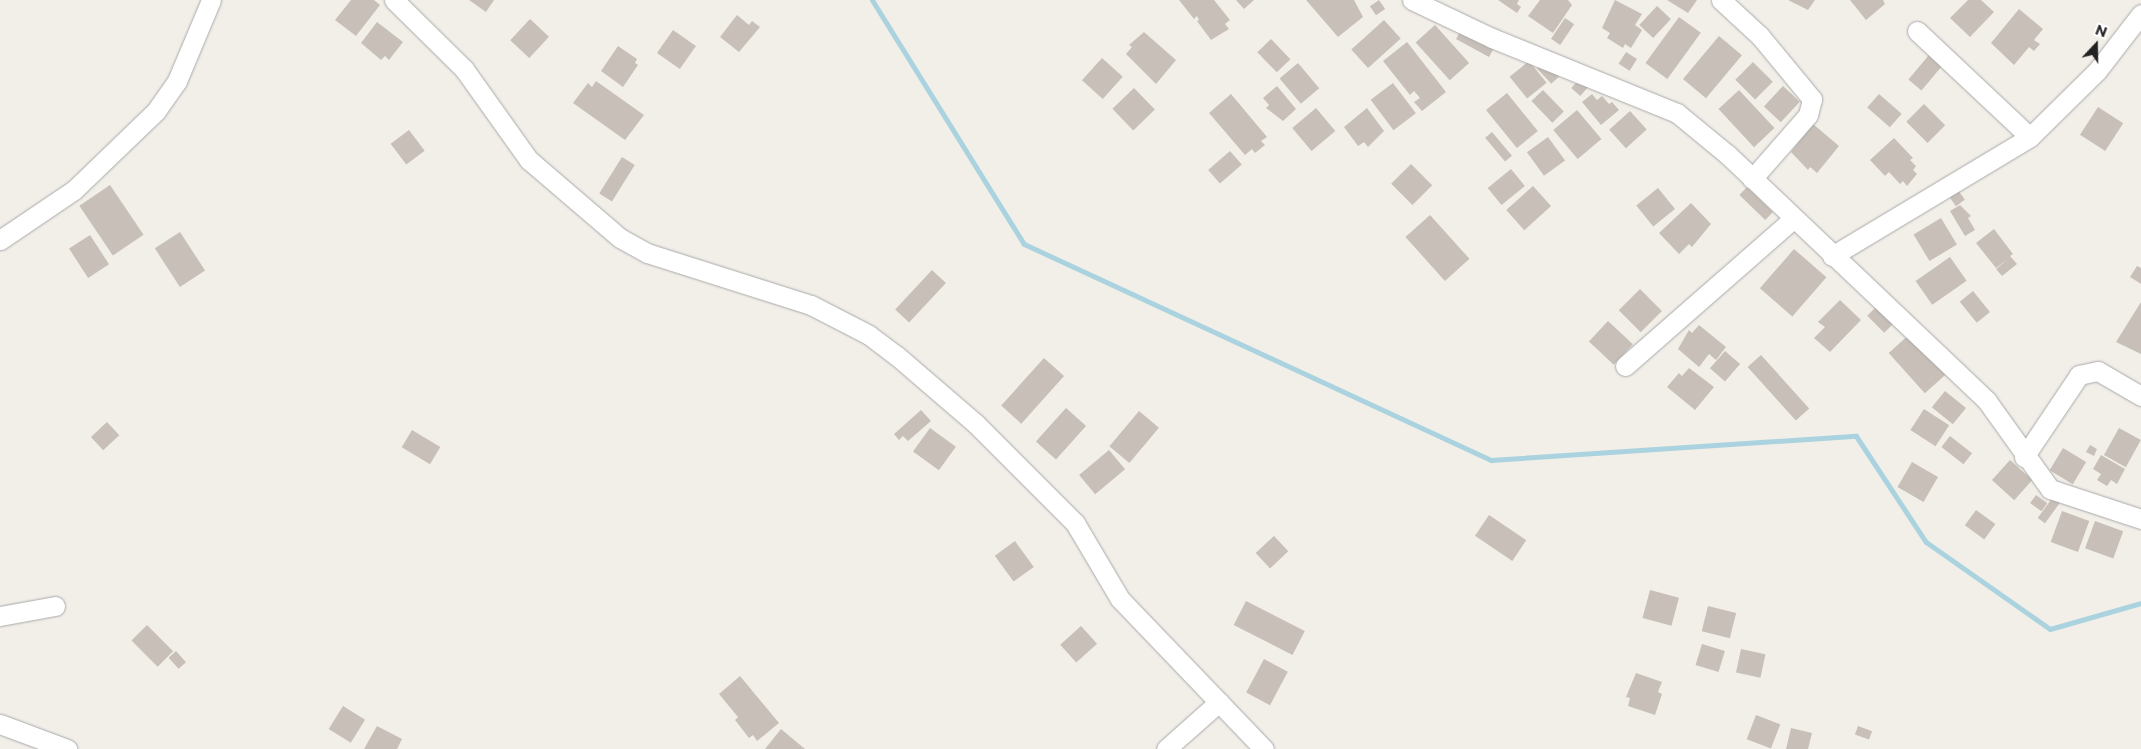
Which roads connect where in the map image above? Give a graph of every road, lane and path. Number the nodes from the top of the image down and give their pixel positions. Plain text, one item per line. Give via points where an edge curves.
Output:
1 (211, 0) edge
2 (394, 0) edge
3 (1412, 0) edge
4 (1721, 0) edge
5 (2136, 0) edge
6 (2141, 6) edge
7 (2141, 14) edge
8 (1917, 31) dead end
9 (2030, 137) junction
10 (1752, 178) junction
11 (1793, 218) junction
12 (0, 240) edge
13 (1832, 256) junction
14 (1625, 366) dead end
15 (2141, 396) edge
16 (2024, 457) junction
17 (2141, 519) edge
18 (55, 606) dead end
19 (0, 616) edge
20 (1218, 702) junction
21 (0, 724) edge
22 (67, 749) edge
23 (1166, 749) edge
24 (1264, 749) edge

1 - 12 street via 177,80 156,111 74,190
2 - 20 street via 464,69 529,160 620,238 647,253 811,305 869,335 897,356 976,424 1075,523 1120,599
3 - 10 street via 1492,38 1656,102 1677,113
4 - 10 street via 1760,36 1812,99 1808,115
5 - 6 street
7 - 9 street via 2097,71
8 - 9 street
9 - 13 street
10 - 11 street
11 - 13 street
11 - 14 street
13 - 16 street via 1987,401
15 - 16 street via 2098,371 2079,375
16 - 17 street via 2050,489
18 - 19 street
20 - 23 street
20 - 24 street
21 - 22 street

